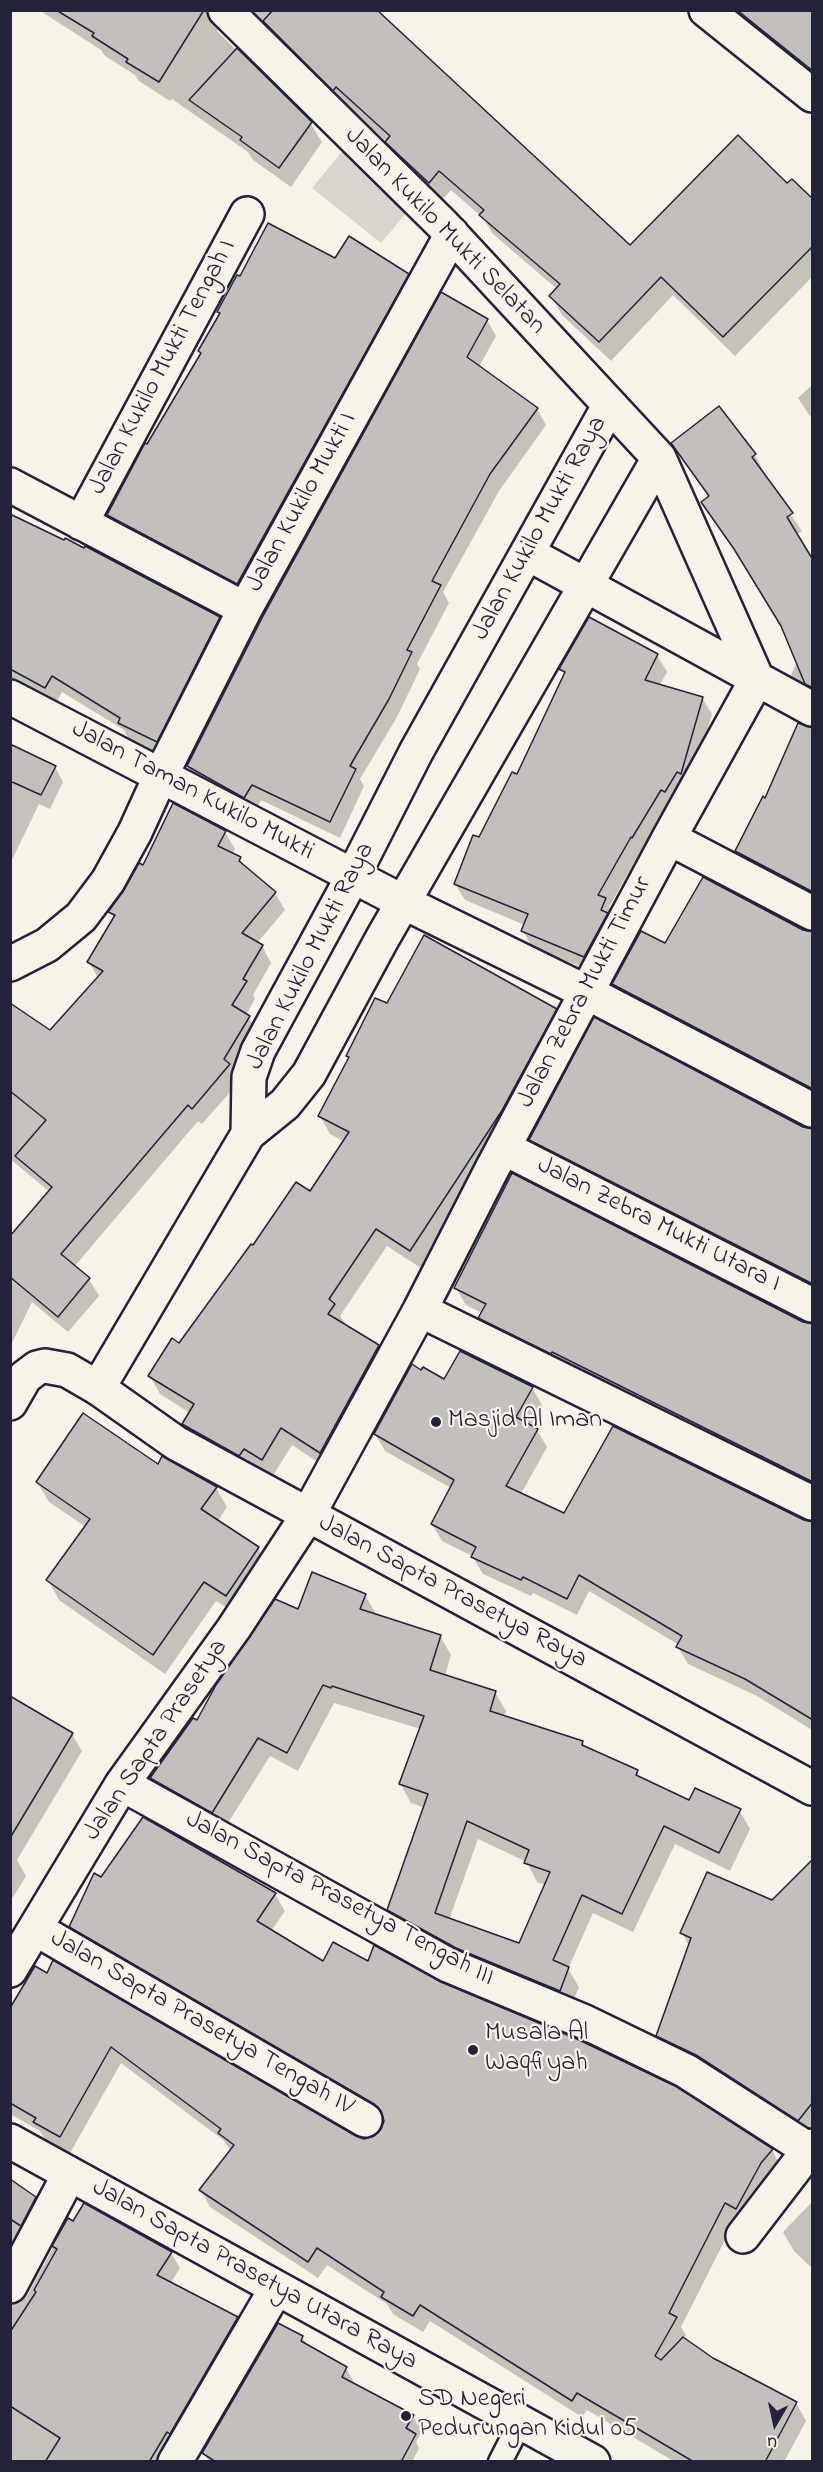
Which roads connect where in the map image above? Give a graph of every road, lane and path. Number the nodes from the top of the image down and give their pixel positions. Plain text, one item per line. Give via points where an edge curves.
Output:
1 (225, 10) edge
2 (706, 10) edge
3 (813, 95) edge
4 (247, 214) dead end
5 (452, 234) junction
6 (609, 406) junction
7 (659, 458) junction
8 (10, 485) edge
9 (81, 523) junction
10 (527, 553) junction
11 (585, 584) junction
12 (245, 609) junction
13 (757, 679) junction
14 (10, 697) edge
15 (813, 708) edge
16 (161, 775) junction
17 (669, 838) junction
18 (353, 876) junction
19 (405, 903) junction
20 (813, 913) edge
21 (14, 957) edge
22 (586, 992) junction
23 (813, 1110) edge
24 (248, 1134) junction
25 (504, 1148) junction
26 (813, 1305) edge
27 (420, 1310) junction
28 (98, 1388) junction
29 (10, 1403) edge
30 (813, 1503) edge
31 (308, 1515) junction
32 (122, 1784) junction
33 (813, 1788) edge
34 (36, 1929) junction
35 (10, 1970) edge
36 (365, 2120) dead end
37 (10, 2141) edge
38 (811, 2148) edge
39 (69, 2175) junction
40 (743, 2236) dead end
41 (10, 2286) edge
42 (276, 2289) junction
43 (521, 2421) junction
44 (175, 2462) edge
45 (500, 2462) edge
46 (593, 2462) edge

1 - 5 street, Jalan Kukilo Mukti Selatan
2 - 3 street
4 - 9 street, Jalan Kukilo Mukti Tengah I
5 - 6 street, Jalan Kukilo Mukti Selatan
5 - 12 street, Jalan Kukilo Mukti I
6 - 7 street, Jalan Kukilo Mukti Selatan
6 - 10 street, Jalan Kukilo Mukti Raya
7 - 11 street, Jalan Kukilo Mukti Raya
7 - 13 street, Jalan Kukilo Mukti Selatan
8 - 9 street
9 - 12 street
10 - 11 street
10 - 18 street, Jalan Kukilo Mukti Raya via 416,752
11 - 13 street
11 - 19 street, Jalan Kukilo Mukti Raya
12 - 16 street, Jalan Kukilo Mukti I
13 - 15 street
13 - 17 street, Jalan Zebra Mukti Timur
14 - 16 street, Jalan Taman Kukilo Mukti
16 - 18 street, Jalan Taman Kukilo Mukti
16 - 21 street, Jalan Kukilo Mukti I via 114,871 81,917 47,945
17 - 20 street
17 - 22 street, Jalan Zebra Mukti Timur
18 - 19 street, Jalan Taman Kukilo Mukti
18 - 24 street, Jalan Kukilo Mukti Raya via 258,1051 249,1077
19 - 22 street, Jalan Taman Kukilo Mukti
19 - 24 street, Jalan Kukilo Mukti Raya via 309,1074 285,1104
22 - 23 street, Jalan Taman Kukilo Mukti
22 - 25 street, Jalan Zebra Mukti Timur
24 - 28 street
25 - 26 street, Jalan Zebra Mukti Utara I
25 - 27 street, Jalan Zebra Mukti Timur
27 - 30 street
27 - 31 street, Jalan Sapta Prasetya
28 - 29 street, Jalan Sapta Prasetya Raya via 67,1371 45,1366 25,1377
28 - 31 street, Jalan Sapta Prasetya Raya via 176,1443
31 - 32 street, Jalan Sapta Prasetya via 234,1628
31 - 33 street, Jalan Sapta Prasetya Raya
32 - 34 street, Jalan Sapta Prasetya
32 - 38 street, Jalan Sapta Prasetya Tengah III via 448,1965 585,2022 686,2071
34 - 35 street, Jalan Sapta Prasetya
34 - 36 street, Jalan Sapta Prasetya Tengah IV
37 - 39 street, Jalan Sapta Prasetya Utara Raya
38 - 40 street
39 - 41 street
39 - 42 street, Jalan Sapta Prasetya Utara Raya
42 - 43 street, Jalan Sapta Prasetya Utara Raya
42 - 44 street
43 - 45 lane
43 - 46 street, Jalan Sapta Prasetya Utara Raya

